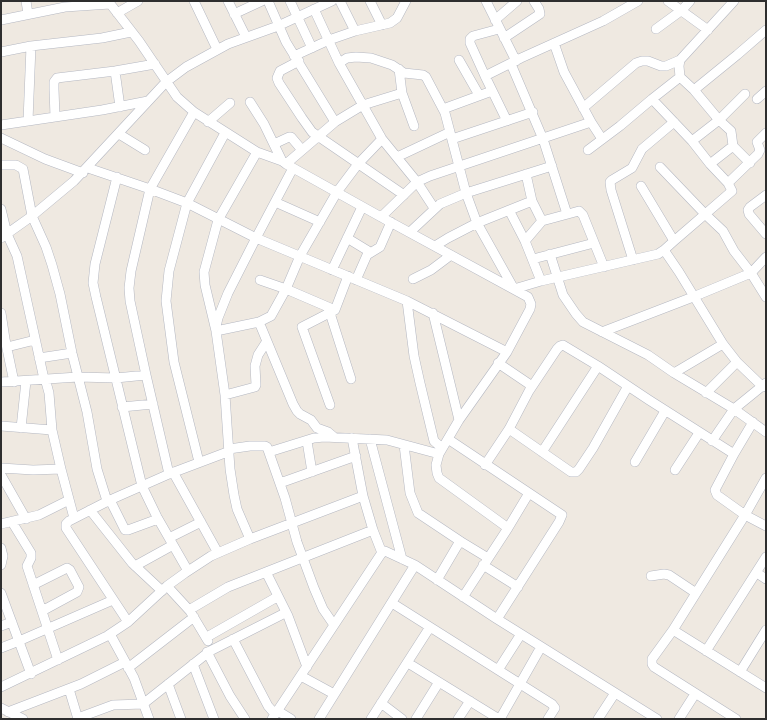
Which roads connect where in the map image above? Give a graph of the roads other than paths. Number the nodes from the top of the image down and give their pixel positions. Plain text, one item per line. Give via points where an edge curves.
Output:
1 (26, 1) edge
2 (138, 1) edge
3 (194, 1) edge
4 (228, 1) edge
5 (262, 1) edge
6 (268, 1) edge
7 (290, 1) edge
8 (332, 1) edge
9 (340, 1) edge
10 (370, 1) edge
11 (406, 1) edge
12 (486, 1) edge
13 (517, 1) edge
14 (534, 1) edge
15 (638, 1) edge
16 (668, 1) edge
17 (690, 1) edge
18 (734, 1) edge
19 (109, 2) edge
20 (314, 9) junction
21 (682, 10) junction
22 (117, 13) junction
23 (28, 14) junction
24 (234, 14) junction
25 (2, 17) edge
26 (298, 17) junction
27 (495, 20) junction
28 (382, 25) junction
29 (278, 26) junction
30 (499, 29) junction
31 (656, 30) dead end
32 (708, 30) junction
33 (766, 30) edge
34 (354, 31) junction
35 (131, 32) junction
36 (246, 37) junction
37 (504, 38) junction
38 (328, 40) junction
39 (554, 43) junction
40 (31, 46) junction
41 (312, 48) junction
42 (217, 49) junction
43 (1, 52) edge
44 (296, 58) junction
45 (458, 60) dead end
46 (680, 60) junction
47 (513, 62) junction
48 (339, 63) junction
49 (154, 64) junction
50 (399, 70) junction
51 (115, 72) junction
52 (485, 76) junction
53 (680, 77) junction
54 (166, 82) junction
55 (492, 90) junction
56 (694, 90) junction
57 (766, 90) edge
58 (402, 93) junction
59 (745, 94) dead end
60 (480, 95) junction
61 (652, 99) junction
62 (757, 99) dead end
63 (148, 101) junction
64 (250, 102) dead end
65 (230, 103) dead end
66 (363, 105) junction
67 (120, 107) junction
68 (583, 108) junction
69 (443, 109) junction
70 (194, 112) junction
71 (533, 112) junction
72 (55, 117) junction
73 (718, 120) junction
74 (28, 121) junction
75 (507, 121) junction
76 (208, 122) junction
77 (335, 122) junction
78 (591, 122) junction
79 (674, 122) junction
80 (1, 125) edge
81 (414, 126) dead end
82 (225, 133) junction
83 (766, 133) edge
84 (119, 134) junction
85 (451, 135) junction
86 (318, 136) junction
87 (1, 138) edge
88 (382, 139) junction
89 (543, 139) junction
90 (602, 139) junction
91 (692, 141) junction
92 (274, 144) junction
93 (733, 146) junction
94 (145, 150) dead end
95 (302, 150) junction
96 (588, 150) dead end
97 (257, 152) junction
98 (397, 156) junction
99 (750, 163) junction
100 (287, 164) junction
101 (358, 164) junction
102 (710, 164) junction
103 (1, 166) edge
104 (459, 166) junction
105 (552, 166) junction
106 (660, 167) dead end
107 (85, 170) junction
108 (526, 174) junction
109 (117, 177) junction
110 (418, 182) junction
111 (728, 183) junction
112 (641, 186) dead end
113 (150, 188) junction
114 (337, 192) junction
115 (466, 194) junction
116 (404, 195) junction
117 (766, 195) edge
118 (532, 201) junction
119 (275, 202) junction
120 (187, 204) junction
121 (362, 207) junction
122 (434, 208) junction
123 (1, 209) edge
124 (509, 210) junction
125 (567, 214) junction
126 (705, 214) junction
127 (32, 216) junction
128 (381, 217) junction
129 (218, 220) junction
130 (542, 221) junction
131 (320, 222) junction
132 (391, 222) junction
133 (477, 223) junction
134 (410, 232) junction
135 (766, 234) edge
136 (4, 236) edge
137 (256, 238) junction
138 (347, 238) junction
139 (525, 241) junction
140 (674, 241) junction
141 (594, 243) junction
142 (435, 246) junction
143 (664, 250) junction
144 (370, 252) junction
145 (550, 254) junction
146 (451, 255) junction
147 (300, 256) junction
148 (766, 257) edge
149 (533, 259) junction
150 (633, 260) junction
151 (604, 267) junction
152 (332, 270) junction
153 (751, 273) junction
154 (558, 277) junction
155 (352, 278) junction
156 (413, 279) dead end
157 (260, 280) dead end
158 (541, 281) junction
159 (286, 289) junction
160 (514, 289) junction
161 (693, 297) junction
162 (766, 297) edge
163 (407, 301) junction
164 (333, 312) junction
165 (433, 313) junction
166 (1, 317) edge
167 (259, 322) junction
168 (216, 331) junction
169 (602, 332) junction
170 (35, 340) junction
171 (267, 341) junction
172 (723, 344) junction
173 (7, 347) junction
174 (507, 352) junction
175 (72, 353) junction
176 (39, 358) junction
177 (737, 362) junction
178 (498, 363) junction
179 (598, 366) junction
180 (674, 373) junction
181 (146, 375) junction
182 (78, 377) junction
183 (116, 378) junction
184 (44, 379) junction
185 (351, 379) dead end
186 (26, 381) junction
187 (1, 382) edge
188 (14, 382) junction
189 (764, 385) edge
190 (532, 386) junction
191 (628, 386) junction
192 (706, 393) junction
193 (225, 396) junction
194 (152, 404) junction
195 (330, 405) dead end
196 (122, 407) junction
197 (734, 409) junction
198 (665, 411) junction
199 (459, 420) junction
200 (753, 422) junction
201 (1, 426) edge
202 (21, 428) junction
203 (509, 429) junction
204 (52, 430) junction
205 (766, 432) edge
206 (699, 433) junction
207 (334, 437) junction
208 (352, 438) junction
209 (370, 439) junction
210 (448, 439) junction
211 (307, 441) junction
212 (712, 441) junction
213 (404, 445) junction
214 (230, 450) junction
215 (440, 451) junction
216 (269, 452) junction
217 (542, 452) junction
218 (734, 454) junction
219 (356, 456) junction
220 (199, 462) junction
221 (635, 462) dead end
222 (485, 465) junction
223 (1, 468) edge
224 (60, 469) junction
225 (676, 470) dead end
226 (312, 472) junction
227 (171, 473) junction
228 (1, 475) edge
229 (765, 480) edge
230 (280, 483) junction
231 (142, 486) junction
232 (529, 493) junction
233 (363, 496) junction
234 (69, 500) junction
235 (109, 500) junction
236 (90, 510) junction
237 (746, 515) junction
238 (74, 518) junction
239 (158, 519) junction
240 (26, 520) junction
241 (12, 522) junction
242 (201, 522) junction
243 (291, 523) junction
244 (1, 524) edge
245 (766, 526) edge
246 (508, 528) junction
247 (373, 530) junction
248 (250, 539) junction
249 (171, 541) junction
250 (460, 541) junction
251 (1, 548) edge
252 (218, 553) junction
253 (382, 553) junction
254 (766, 557) edge
255 (303, 558) junction
256 (402, 559) junction
257 (485, 561) junction
258 (1, 565) edge
259 (415, 565) junction
260 (135, 566) junction
261 (188, 571) junction
262 (266, 572) junction
263 (756, 573) junction
264 (651, 576) dead end
265 (766, 579) edge
266 (437, 580) junction
267 (33, 585) junction
268 (518, 587) junction
269 (164, 589) junction
270 (1, 593) edge
271 (696, 593) junction
272 (278, 597) junction
273 (463, 597) junction
274 (113, 600) junction
275 (392, 603) junction
276 (42, 611) junction
277 (285, 613) junction
278 (192, 614) junction
279 (497, 619) junction
280 (12, 622) junction
281 (128, 622) junction
282 (334, 625) junction
283 (1, 626) edge
284 (430, 627) junction
285 (48, 629) junction
286 (672, 630) junction
287 (766, 630) edge
288 (110, 634) junction
289 (521, 634) junction
290 (207, 637) junction
291 (233, 638) junction
292 (19, 641) junction
293 (541, 647) junction
294 (1, 648) edge
295 (210, 651) junction
296 (706, 651) junction
297 (58, 660) junction
298 (408, 663) junction
299 (193, 664) junction
300 (127, 665) junction
301 (307, 667) junction
302 (498, 670) junction
303 (740, 672) junction
304 (31, 674) junction
305 (301, 676) junction
306 (439, 682) junction
307 (519, 683) junction
308 (168, 684) junction
309 (1, 687) edge
310 (766, 688) edge
311 (69, 689) junction
312 (616, 693) junction
313 (334, 694) junction
314 (695, 694) junction
315 (470, 701) junction
316 (381, 703) junction
317 (143, 704) junction
318 (5, 712) edge
319 (275, 715) edge
320 (646, 716) edge
321 (22, 719) edge
322 (78, 719) edge
323 (148, 719) edge
324 (181, 719) edge
325 (214, 719) edge
326 (245, 719) edge
327 (291, 719) edge
328 (319, 719) edge
329 (371, 719) edge
330 (402, 719) edge
331 (416, 719) edge
332 (458, 719) edge
333 (500, 719) edge
334 (548, 719) edge
335 (598, 719) edge
336 (657, 719) edge
337 (679, 719) edge
338 (736, 719) edge

1 - 23 street
2 - 22 street
3 - 42 street
4 - 24 street
5 - 24 street
6 - 29 street
7 - 26 street
8 - 20 street
9 - 34 street
10 - 28 street
11 - 28 street via 397,18
12 - 27 street
13 - 27 street
14 - 37 street via 540,14
15 - 39 street via 603,21
16 - 21 street
17 - 21 street
18 - 32 street
19 - 22 street
19 - 23 street
20 - 26 street
20 - 38 street
21 - 31 street
21 - 32 street
22 - 35 street
23 - 25 street
24 - 36 street
26 - 29 street
26 - 41 street
27 - 30 street
28 - 34 street
29 - 36 street
29 - 44 street
30 - 37 street
30 - 52 street via 478,34 470,39
32 - 46 street
33 - 56 street
34 - 38 street
35 - 40 street
35 - 49 street
36 - 42 street
37 - 47 street
38 - 41 street
38 - 48 street
39 - 47 street
39 - 68 street via 564,72
40 - 43 street
40 - 74 street
41 - 44 street
42 - 54 street
44 - 77 street
44 - 86 street via 280,71 279,83 312,132
45 - 60 street
46 - 53 street
46 - 68 street via 666,66 648,61 636,63
47 - 52 street
47 - 71 street
48 - 50 street via 347,58 371,58
48 - 66 street
49 - 51 street
49 - 54 street
50 - 58 street
50 - 69 street via 424,76
51 - 67 street
51 - 72 street via 57,78 54,82
52 - 55 street
53 - 56 street
53 - 61 street
54 - 63 street
54 - 70 street via 177,97
55 - 60 street
55 - 75 street
56 - 73 street
57 - 62 street
58 - 66 street
58 - 81 street
59 - 73 street
60 - 69 street
61 - 79 street
61 - 90 street
63 - 67 street
63 - 84 street
64 - 92 street
65 - 76 street
66 - 77 street
66 - 88 street
67 - 72 street
68 - 78 street
69 - 85 street
70 - 76 street
70 - 113 street
71 - 75 street
71 - 89 street
72 - 74 street
73 - 91 street
73 - 93 street via 731,131
74 - 80 street
75 - 85 street
76 - 82 street
77 - 86 street
78 - 89 street
78 - 90 street
79 - 91 street
79 - 150 street via 642,149 632,168 610,182
82 - 97 street
82 - 120 street
83 - 99 street via 758,141 759,152
84 - 94 street
84 - 107 street
85 - 98 street
85 - 104 street
86 - 95 street
86 - 101 street
87 - 107 street via 45,159
88 - 98 street
88 - 101 street
89 - 104 street
89 - 105 street
90 - 96 street
91 - 102 street
92 - 95 street via 291,137
92 - 100 street
93 - 99 street
93 - 102 street
95 - 100 street
97 - 100 street
97 - 129 street
98 - 110 street
99 - 111 street
100 - 114 street
100 - 119 street
101 - 114 street
101 - 116 street
102 - 111 street
103 - 127 street via 16,165 22,169
104 - 110 street
104 - 115 street
105 - 108 street
105 - 125 street
106 - 126 street
107 - 109 street
107 - 127 street
108 - 115 street
108 - 118 street
109 - 113 street
109 - 183 street via 95,264 93,283
110 - 116 street
110 - 122 street
111 - 126 street via 732,191
112 - 140 street
113 - 120 street
113 - 181 street via 129,288
114 - 121 street
114 - 131 street
115 - 122 street
115 - 133 street
116 - 128 street
117 - 135 street via 748,210
118 - 124 street
118 - 130 street
119 - 131 street
119 - 137 street
120 - 129 street
120 - 220 street via 169,271 166,302 174,362
121 - 128 street
121 - 138 street
122 - 134 street
123 - 136 street
124 - 133 street
124 - 139 street
125 - 130 street
125 - 141 street via 581,212
126 - 140 street
126 - 153 street via 723,230 734,251
127 - 136 street
127 - 175 street via 52,265
128 - 132 street
129 - 137 street
129 - 168 street via 204,272
130 - 139 street
131 - 147 street
132 - 134 street
132 - 144 street via 380,247
133 - 142 street
133 - 160 street
134 - 142 street
136 - 170 street via 17,256
137 - 147 street
137 - 168 street via 224,304
138 - 144 street
138 - 152 street
139 - 149 street
140 - 143 street
141 - 145 street
141 - 151 street
142 - 146 street
143 - 150 street
143 - 161 street
144 - 155 street
145 - 149 street
145 - 154 street
146 - 156 street via 431,270
146 - 160 street
147 - 152 street
147 - 159 street
148 - 153 street
149 - 158 street
150 - 151 street
151 - 154 street
152 - 155 street
153 - 161 street
153 - 162 street
154 - 158 street
154 - 169 street via 563,295 576,314 583,322
155 - 163 street
155 - 164 street
157 - 159 street
158 - 160 street
159 - 164 street
159 - 167 street via 271,316
160 - 174 street via 528,297 531,304
161 - 169 street
161 - 172 street
163 - 165 street
163 - 215 street via 414,356 424,404 434,441
164 - 185 street
164 - 195 street via 302,327
165 - 174 street
165 - 199 street
166 - 173 street
167 - 168 street
167 - 171 street
168 - 193 street
169 - 180 street via 648,355
170 - 173 street
170 - 176 street
171 - 193 street via 258,355 255,366 256,386
171 - 207 street via 297,411 311,420 317,428
172 - 177 street
172 - 180 street
173 - 188 street
174 - 178 street
175 - 176 street
175 - 182 street
176 - 184 street
177 - 189 street
177 - 192 street
178 - 190 street
178 - 199 street
179 - 190 street via 563,345
179 - 191 street
179 - 217 street
180 - 192 street
181 - 183 street
181 - 194 street
182 - 183 street
182 - 184 street
182 - 235 street via 97,469
183 - 196 street
184 - 186 street
184 - 204 street
186 - 188 street
186 - 202 street
187 - 188 street
189 - 197 street
190 - 203 street
191 - 198 street
191 - 217 street via 593,448 576,472 572,472
192 - 197 street
193 - 214 street
194 - 196 street
194 - 227 street
196 - 231 street
197 - 200 street
197 - 212 street
198 - 206 street
198 - 221 street
199 - 210 street
200 - 205 street
200 - 218 street
201 - 202 street
202 - 204 street
203 - 217 street
203 - 222 street
204 - 224 street
206 - 212 street
206 - 225 street
207 - 208 street
207 - 211 street
208 - 209 street
208 - 219 street
209 - 213 street
209 - 256 street
210 - 215 street
210 - 222 street
211 - 216 street
211 - 226 street
212 - 218 street
213 - 215 street
213 - 250 street via 410,493 418,513
214 - 216 street via 265,446
214 - 220 street
214 - 248 street via 230,469 237,509
215 - 246 street via 436,465 439,478
216 - 230 street
218 - 237 street via 715,490 717,495
219 - 226 street
219 - 233 street
220 - 227 street
222 - 232 street
223 - 224 street
224 - 234 street
226 - 230 street
227 - 231 street
227 - 242 street
228 - 240 street
229 - 237 street
230 - 243 street
231 - 235 street
231 - 239 street
232 - 246 street
232 - 268 street via 562,515
233 - 243 street
233 - 247 street
234 - 238 street
234 - 240 street
235 - 236 street
235 - 239 street via 125,530
236 - 238 street
236 - 260 street
237 - 245 street
237 - 271 street
238 - 274 street via 66,524 66,528
239 - 249 street
240 - 241 street
241 - 244 street
241 - 267 street via 31,553 27,566
242 - 249 street
242 - 252 street
243 - 248 street
243 - 255 street
246 - 257 street
247 - 253 street
247 - 255 street
248 - 252 street
249 - 260 street
249 - 261 street
250 - 257 street
250 - 266 street
251 - 258 street
252 - 261 street
253 - 256 street via 385,551
253 - 282 street
254 - 263 street
255 - 262 street
255 - 282 street via 320,603
256 - 259 street
257 - 268 street
257 - 273 street
259 - 266 street
259 - 275 street
260 - 269 street
261 - 269 street
262 - 272 street
262 - 278 street via 228,587
263 - 265 street
263 - 296 street
264 - 271 street via 669,575
266 - 273 street
267 - 276 street
267 - 276 street via 67,568 79,587 77,592
268 - 279 street
269 - 278 street
269 - 281 street
270 - 280 street
271 - 286 street
272 - 277 street
272 - 290 street
273 - 279 street
274 - 281 street
274 - 285 street
275 - 284 street
275 - 313 street
276 - 285 street
277 - 291 street
277 - 301 street
278 - 290 street
278 - 300 street
279 - 289 street
280 - 283 street
280 - 292 street
281 - 288 street
282 - 301 street
284 - 298 street
284 - 302 street
285 - 292 street
285 - 297 street
286 - 296 street
286 - 314 street via 652,660 652,664
287 - 303 street
288 - 297 street
288 - 300 street
289 - 293 street
289 - 302 street
290 - 295 street
291 - 295 street
291 - 319 street
292 - 294 street
292 - 304 street
293 - 307 street
293 - 312 street
295 - 299 street
295 - 326 street via 230,696
296 - 303 street
297 - 304 street
298 - 306 street
298 - 316 street
299 - 308 street
299 - 325 street
300 - 311 street
300 - 317 street
301 - 305 street
302 - 307 street
303 - 310 street
304 - 309 street
305 - 313 street
305 - 319 street
306 - 315 street
306 - 331 street
307 - 333 street
307 - 334 street via 554,705 555,708
308 - 317 street
308 - 324 street
311 - 318 street
311 - 322 street
312 - 320 street
312 - 335 street
313 - 328 street
314 - 337 street
314 - 338 street
315 - 332 street
315 - 333 street
316 - 329 street
316 - 330 street
317 - 322 street via 114,705
317 - 323 street
318 - 321 street
319 - 327 street
320 - 336 street

